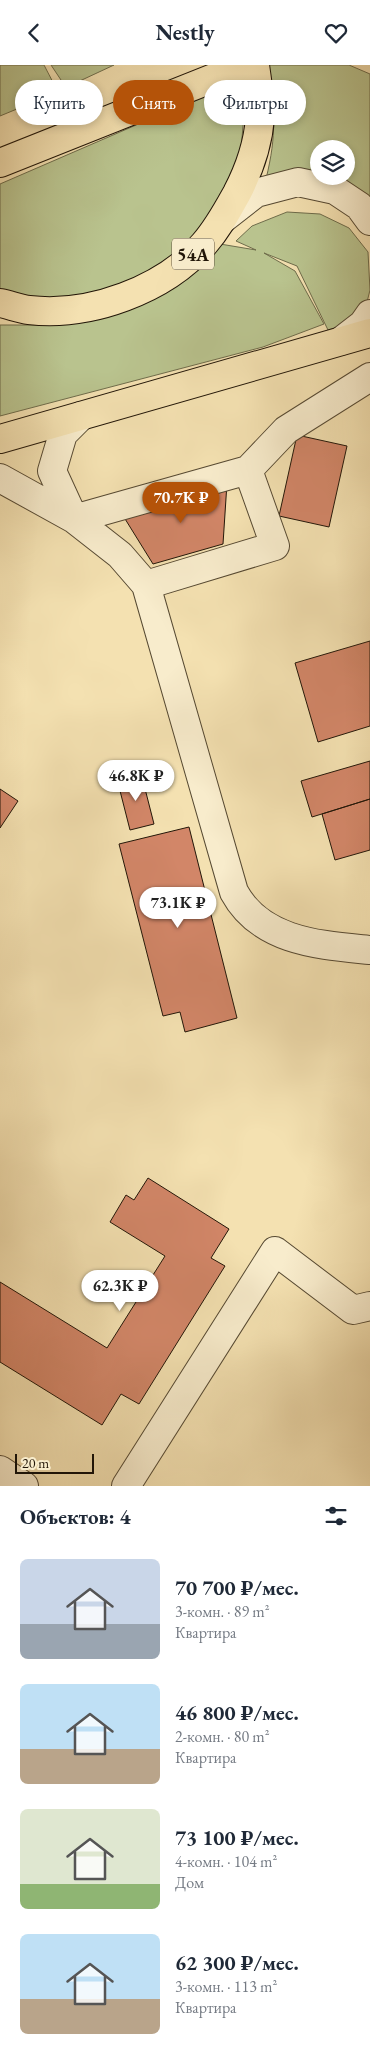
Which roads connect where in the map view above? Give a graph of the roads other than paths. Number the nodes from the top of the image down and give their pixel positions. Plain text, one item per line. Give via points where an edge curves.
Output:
1 (246, 65) edge
2 (255, 65) edge
3 (0, 163) edge
4 (224, 218) junction
5 (370, 221) edge
6 (0, 303) edge
7 (370, 314) edge
8 (370, 333) edge
9 (341, 341) junction
10 (370, 377) edge
11 (81, 416) junction
12 (0, 439) edge
13 (248, 470) junction
14 (0, 478) edge
15 (74, 519) junction
16 (146, 585) junction
17 (370, 950) edge
18 (370, 1306) edge
19 (0, 1470) edge
20 (24, 1486) edge
21 (126, 1486) edge

1 - 3 main road
2 - 4 main road, 54А via 260,118 250,168
4 - 5 street via 256,193 298,183 335,191 359,206
4 - 6 main road, 54А via 204,245 176,270 136,292 99,305 67,310 29,310
7 - 9 street via 363,324
8 - 9 main road
9 - 11 main road
10 - 13 street via 286,430
11 - 12 main road
11 - 15 street via 63,434 52,471
13 - 15 street
13 - 16 street via 275,545
14 - 15 street
15 - 16 street via 120,555
16 - 17 street via 234,892 243,908 268,927 300,941
18 - 21 street via 354,1310 275,1251
19 - 20 street

